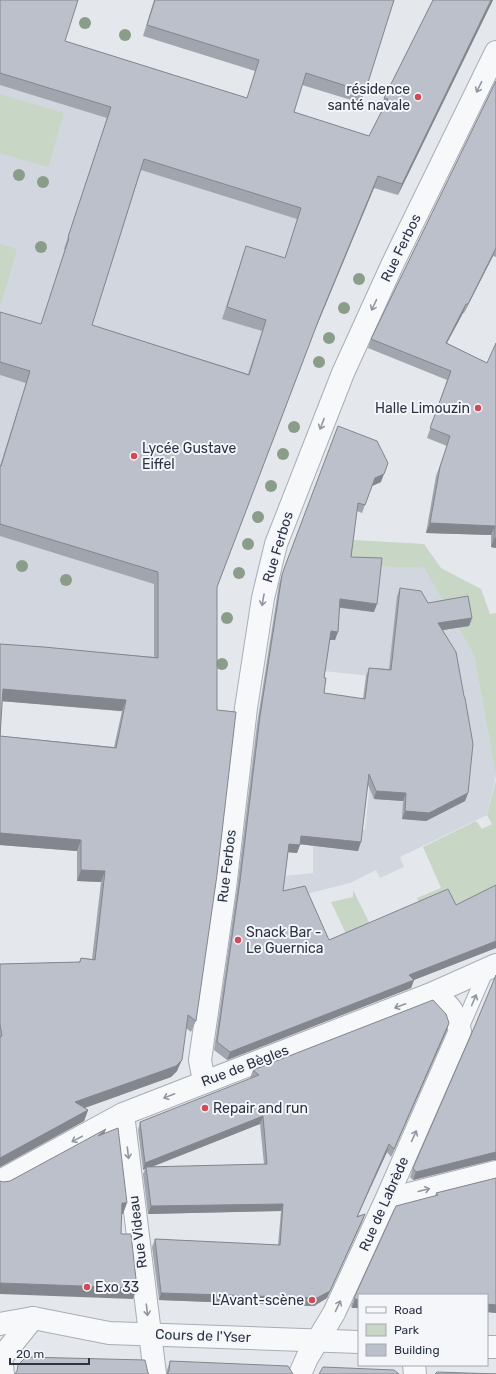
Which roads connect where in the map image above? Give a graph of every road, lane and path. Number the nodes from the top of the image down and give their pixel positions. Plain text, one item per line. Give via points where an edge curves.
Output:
1 (496, 52) edge
2 (492, 967) edge
3 (430, 994) junction
4 (460, 1031) junction
5 (205, 1081) junction
6 (124, 1114) junction
7 (496, 1172) edge
8 (0, 1181) edge
9 (386, 1200) junction
10 (33, 1318) junction
11 (0, 1324) edge
12 (150, 1334) junction
13 (319, 1340) junction
14 (358, 1342) edge
15 (3, 1374) edge
16 (155, 1374) edge
17 (300, 1374) edge

1 -> 5 street, Rue Ferbos via 393,263 343,373 276,544 263,598 246,708 225,888 200,1060
2 - 3 street, Rue de Bègles
4 -> 2 lane, Rue de Labrède
3 - 4 street via 453,1010
3 -> 5 street, Rue de Bègles
9 -> 4 street, Rue de Labrède
5 -> 6 street, Rue de Bègles
6 -> 8 street, Rue de Bègles
6 -> 12 street, Rue Videau
9 -> 7 street
13 -> 9 street, Rue de Labrède
10 - 11 street, Cours de l'Yser
10 - 12 street, Cours de l'Yser via 109,1333
10 - 15 street via 1,1358
12 - 13 street, Cours de l'Yser
12 - 16 street, Rue Videau
13 - 14 street, Cours de l'Yser
13 - 17 street, Rue de Labrède

